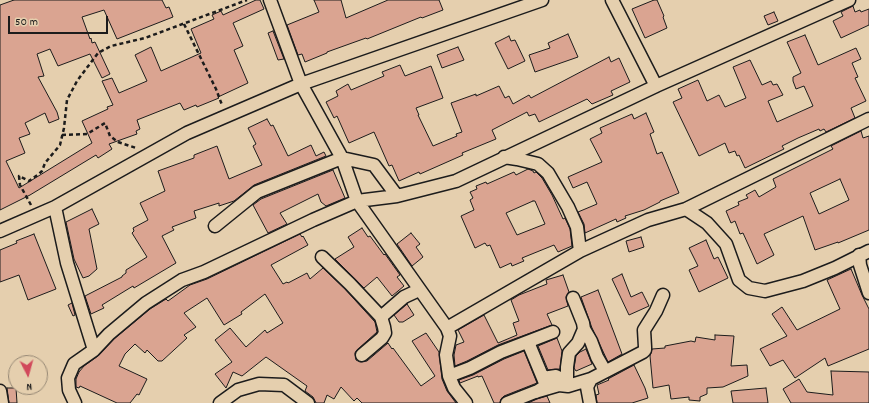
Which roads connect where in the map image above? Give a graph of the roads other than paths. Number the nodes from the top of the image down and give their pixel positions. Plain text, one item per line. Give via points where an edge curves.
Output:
1 (270, 0) edge
2 (542, 0) edge
3 (612, 0) edge
4 (849, 0) edge
5 (301, 84) junction
6 (656, 86) junction
7 (869, 119) edge
8 (504, 157) junction
9 (342, 158) junction
10 (396, 196) junction
11 (357, 201) junction
12 (55, 207) junction
13 (686, 209) junction
14 (215, 226) dead end
15 (0, 231) edge
16 (580, 250) junction
17 (864, 253) edge
18 (322, 257) dead end
19 (419, 290) junction
20 (869, 293) edge
21 (663, 295) dead end
22 (573, 298) dead end
23 (381, 317) junction
24 (447, 328) junction
25 (584, 329) junction
26 (553, 332) dead end
27 (528, 342) junction
28 (94, 350) junction
29 (362, 355) dead end
30 (605, 371) junction
31 (449, 376) junction
32 (543, 378) junction
33 (591, 379) junction
34 (568, 386) junction
35 (0, 391) edge
36 (535, 392) junction
37 (2, 403) edge
38 (75, 403) edge
39 (220, 403) edge
40 (308, 403) edge
41 (466, 403) edge
42 (507, 403) edge
43 (590, 403) edge

1 - 5 street
2 - 5 street
3 - 6 street
4 - 6 street
5 - 9 street
5 - 12 street via 187,133
6 - 8 street
7 - 13 street
8 - 10 street via 456,181
8 - 16 street via 538,164 548,174 577,227
9 - 10 street via 374,165
9 - 11 street
9 - 14 street via 257,192
10 - 11 street
11 - 19 street
11 - 28 street via 182,280 146,303
12 - 15 street
12 - 28 street via 67,263
13 - 16 street via 648,220
13 - 17 street via 707,222 726,244 739,280 749,288 765,291 803,281
16 - 24 street
17 - 20 street via 860,265
18 - 23 street
19 - 23 street via 404,297
19 - 24 street
21 - 30 street via 644,330 645,350
22 - 25 street
23 - 29 street via 384,327 382,338
24 - 31 street via 450,336 446,355
25 - 30 street
25 - 34 street via 578,343 569,353
26 - 27 street
27 - 31 street
27 - 32 street
28 - 38 street via 74,364 68,378 69,390
30 - 33 street
31 - 41 street via 454,388
32 - 34 street via 556,376
32 - 36 street via 545,385
33 - 34 street
33 - 43 street via 587,387
34 - 36 street via 559,385
35 - 37 street
36 - 42 street
39 - 40 street via 238,390 259,384 284,385

